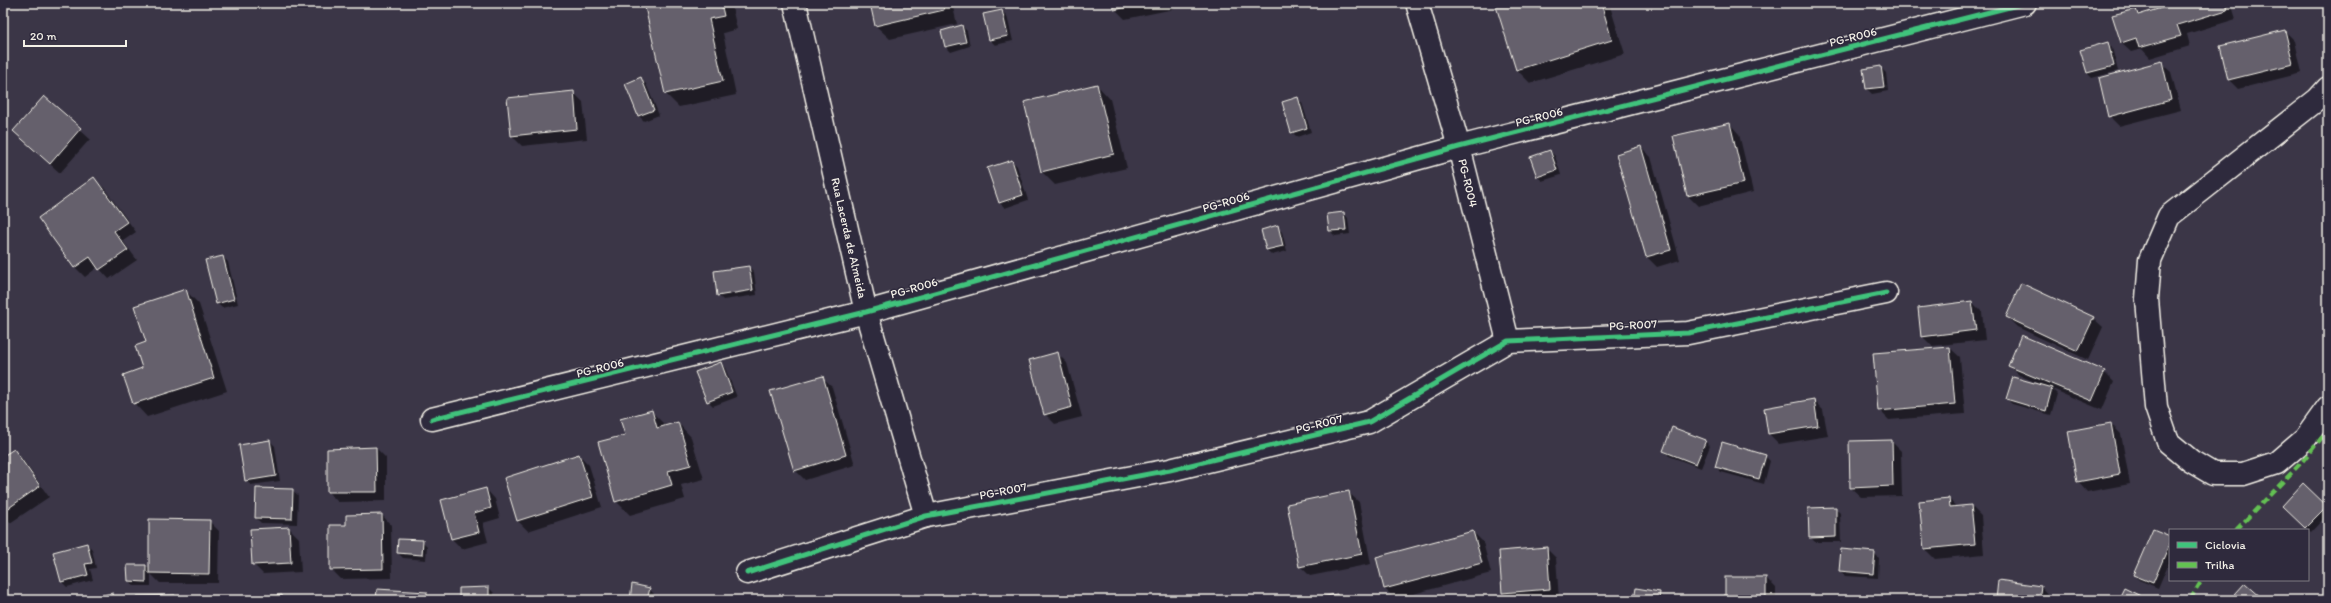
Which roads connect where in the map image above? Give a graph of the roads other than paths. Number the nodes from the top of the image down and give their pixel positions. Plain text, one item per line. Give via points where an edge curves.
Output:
1 (795, 3) edge
2 (1417, 3) edge
3 (2025, 3) edge
4 (2328, 88) edge
5 (1459, 147) junction
6 (1886, 293) dead end
7 (866, 312) junction
8 (1508, 341) junction
9 (2328, 407) edge
10 (432, 419) dead end
11 (926, 516) junction
12 (747, 573) dead end

1 - 7 street, Rua Lacerda de Almeida
2 - 5 street, PG-R004
3 - 5 street, PG-R006
4 - 9 street via 2318,99 2169,216 2150,260 2147,299 2156,407 2168,442 2191,461 2213,474 2243,474 2277,463 2305,439
5 - 7 street, PG-R006
5 - 8 street, PG-R004
6 - 8 street, PG-R007 via 1688,333
7 - 10 street, PG-R006
7 - 11 street, Rua Lacerda de Almeida
8 - 11 street, PG-R007 via 1369,422 1170,470
11 - 12 street, PG-R007

